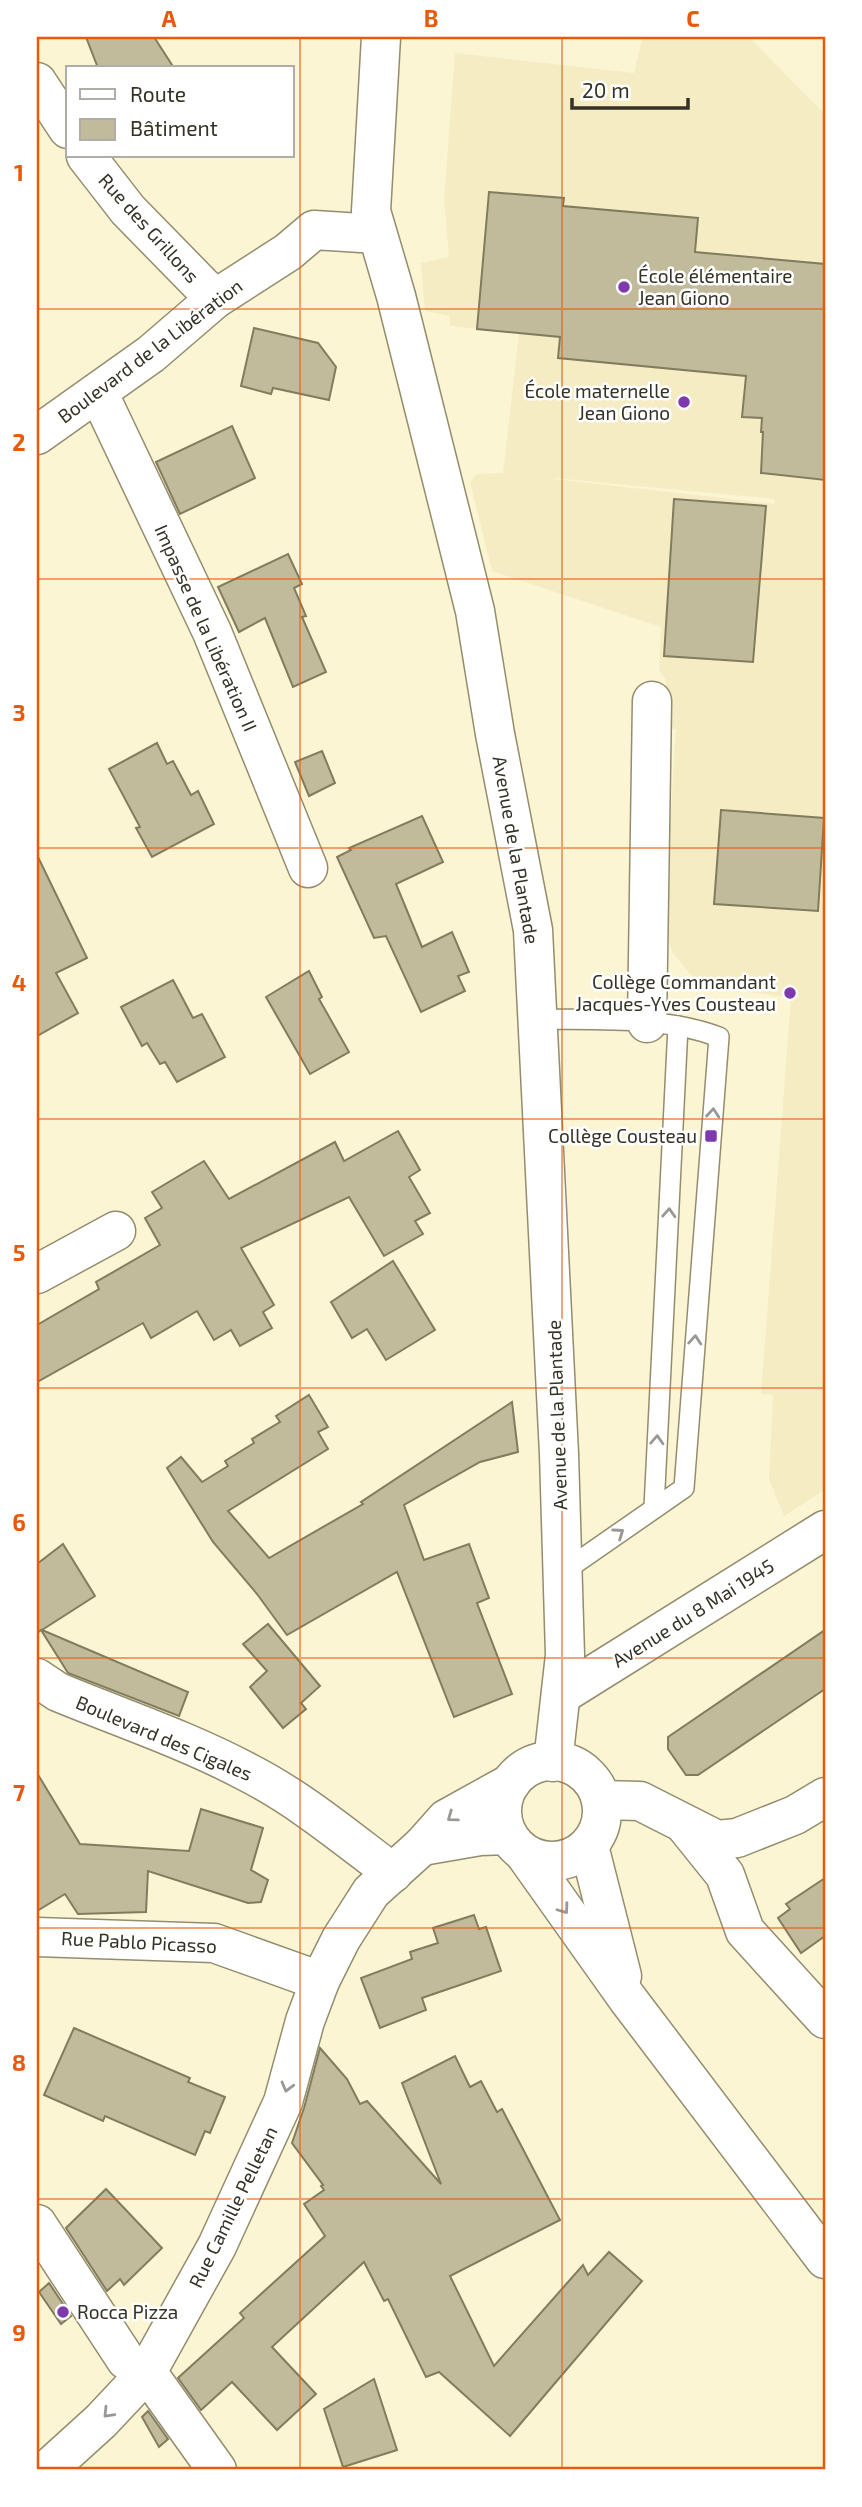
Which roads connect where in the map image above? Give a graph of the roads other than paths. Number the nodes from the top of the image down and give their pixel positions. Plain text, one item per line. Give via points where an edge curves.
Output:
1 (381, 37) edge
2 (37, 82) edge
3 (66, 126) edge
4 (88, 158) edge
5 (377, 234) junction
6 (215, 299) junction
7 (98, 392) junction
8 (37, 435) edge
9 (652, 702) dead end
10 (308, 868) dead end
11 (539, 1019) junction
12 (662, 1024) junction
13 (117, 1231) dead end
14 (37, 1274) edge
15 (654, 1508) junction
16 (825, 1530) edge
17 (563, 1572) junction
18 (37, 1678) edge
19 (561, 1695) junction
20 (553, 1762) junction
21 (511, 1783) junction
22 (825, 1797) edge
23 (601, 1800) junction
24 (684, 1824) junction
25 (516, 1844) junction
26 (422, 1846) junction
27 (589, 1846) junction
28 (393, 1873) junction
29 (37, 1937) edge
30 (320, 1981) junction
31 (627, 1998) junction
32 (825, 2019) edge
33 (37, 2224) edge
34 (825, 2259) edge
35 (147, 2372) junction
36 (47, 2470) edge
37 (217, 2470) edge

1 - 5 street, Avenue de la Plantade via 371,212
2 - 3 street
4 - 6 street, Rue des Grillons via 128,210
5 - 6 street, Boulevard de la Libération via 314,230
5 - 11 street, Avenue de la Plantade via 475,611 533,930
6 - 7 street, Boulevard de la Libération
7 - 8 street, Boulevard de la Libération
7 - 10 street, Impasse de la Libération II via 212,632
9 - 12 street
11 - 12 lane
11 - 17 street, Avenue de la Plantade
15 -> 12 lane
15 -> 12 lane via 684,1489 719,1037 694,1027
13 - 14 street
17 -> 15 lane
16 - 19 street, Avenue du 8 Mai 1945
17 - 19 street, Avenue de la Plantade
18 - 28 street, Boulevard des Cigales via 58,1692 247,1772 299,1802
19 - 20 street, Avenue de la Plantade
20 - 21 street via 529,1767
20 - 23 street via 578,1769 597,1788
21 - 25 street via 502,1808 503,1822
21 -> 26 street, Rue Camille Pelletan via 446,1819
22 - 24 street via 795,1815 737,1838 716,1840
23 - 24 street via 640,1801
23 - 27 street via 598,1832
24 - 32 street via 725,1875 745,1931
25 - 26 street via 480,1836
25 - 27 street via 537,1859 565,1860
25 -> 31 street
26 - 28 street, Rue Camille Pelletan
27 - 31 street
28 - 30 street, Rue Camille Pelletan via 371,1892
29 - 30 street, Rue Pablo Picasso via 214,1943
30 -> 35 street, Rue Camille Pelletan via 283,2102 217,2246
31 - 34 street
33 - 35 street via 126,2360
35 -> 36 street, Rue Camille Pelletan
35 - 37 street

